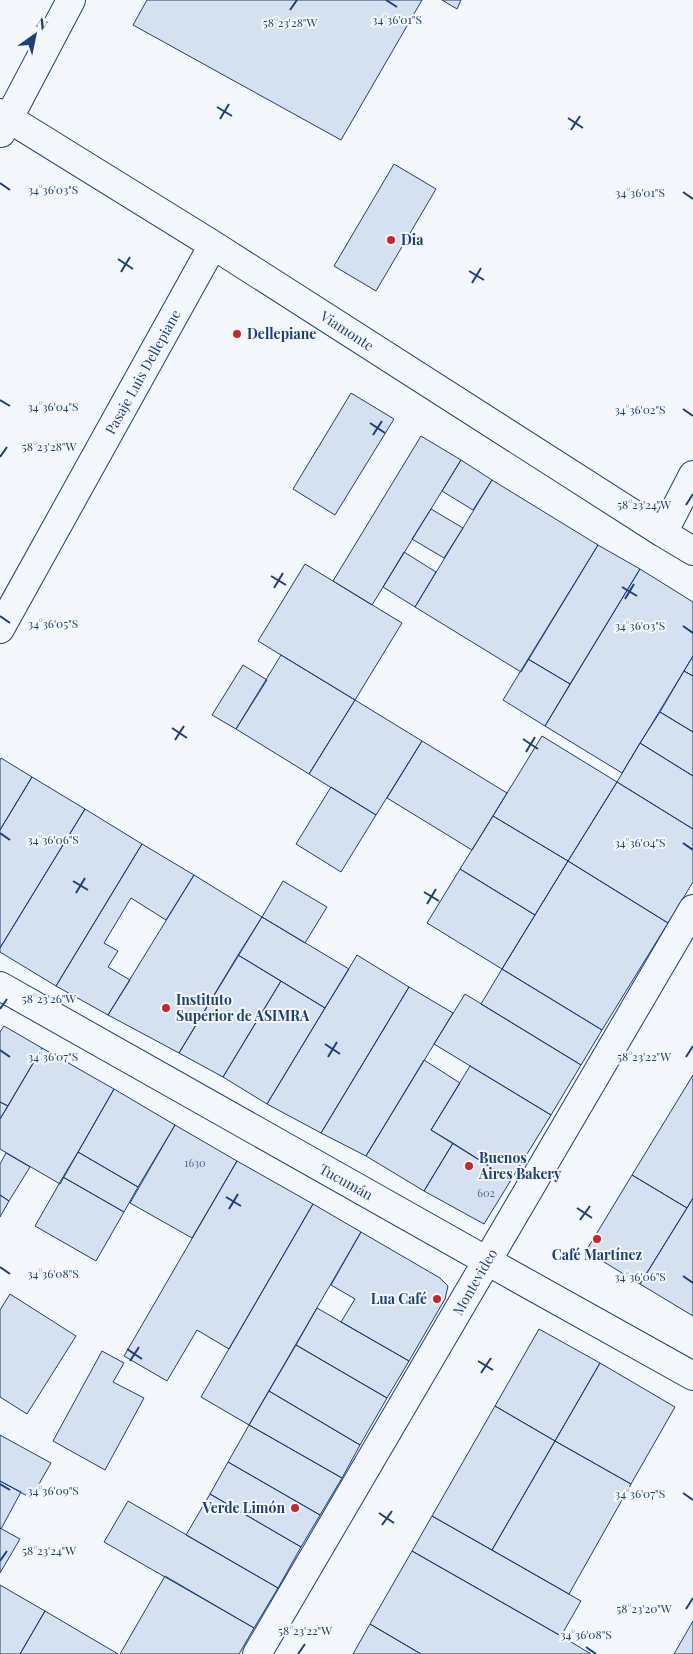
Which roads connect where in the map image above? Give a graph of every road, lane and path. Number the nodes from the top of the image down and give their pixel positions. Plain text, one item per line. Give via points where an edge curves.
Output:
1 (70, 0) edge
2 (3, 122) edge
3 (213, 245) junction
4 (693, 474) edge
5 (662, 533) junction
6 (693, 551) edge
7 (0, 629) edge
8 (693, 910) edge
9 (0, 986) edge
10 (487, 1261) junction
11 (693, 1376) edge
12 (257, 1654) edge

1 - 2 street
2 - 3 street, Viamonte
3 - 5 street, Viamonte
3 - 7 street, Pasaje Luis Dellepiane
4 - 5 street
5 - 6 street, Viamonte
8 - 10 street, Montevideo
9 - 10 street, Tucumán
10 - 11 street, Tucumán
10 - 12 street, Montevideo

